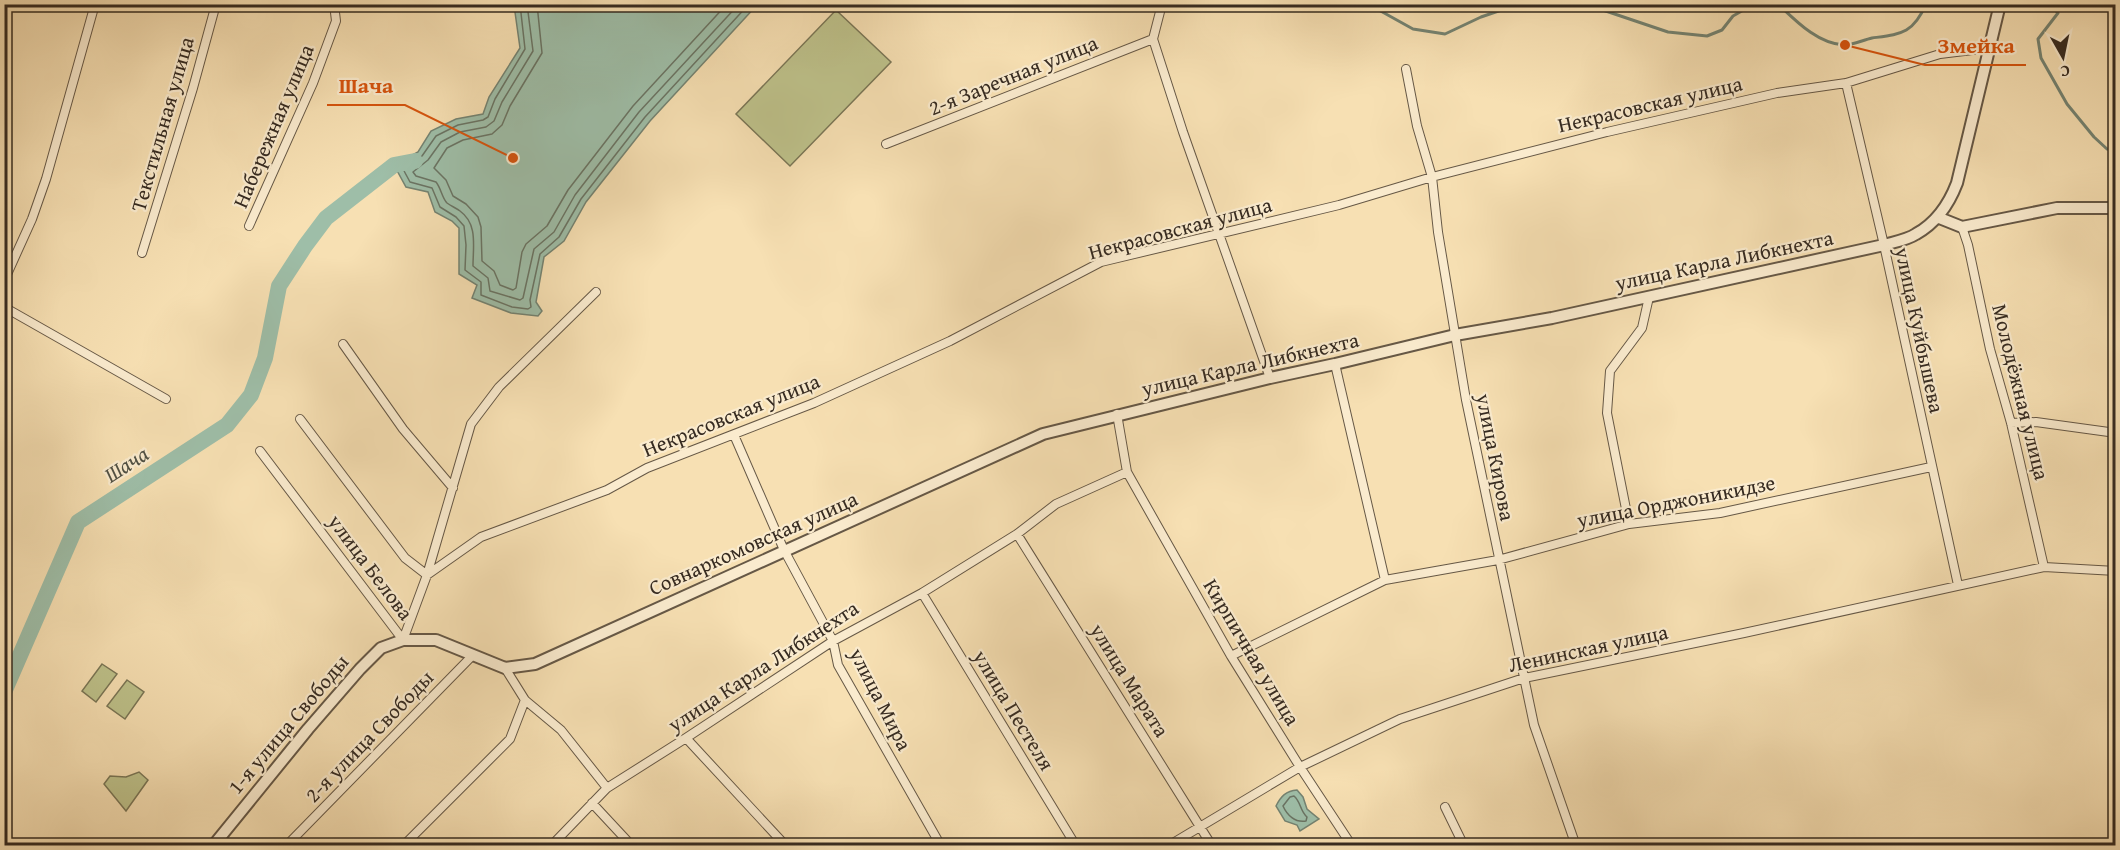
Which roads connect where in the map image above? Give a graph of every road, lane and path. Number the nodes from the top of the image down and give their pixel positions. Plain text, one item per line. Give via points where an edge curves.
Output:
1 (94, 4) edge
2 (216, 4) edge
3 (334, 4) edge
4 (1162, 4) edge
5 (2000, 4) edge
6 (1153, 39) junction
7 (1989, 48) junction
8 (1406, 69) dead end
9 (1846, 83) junction
10 (886, 144) dead end
11 (1432, 177) junction
12 (2115, 208) edge
13 (1937, 217) junction
14 (249, 226) dead end
15 (1962, 227) junction
16 (1220, 234) junction
17 (1884, 245) junction
18 (142, 253) dead end
19 (4, 281) edge
20 (596, 292) dead end
21 (1649, 297) junction
22 (4, 307) edge
23 (1455, 335) junction
24 (343, 344) dead end
25 (1335, 364) junction
26 (1270, 378) junction
27 (166, 399) dead end
28 (1117, 414) junction
29 (300, 419) dead end
30 (2011, 423) junction
31 (2115, 433) edge
32 (734, 435) junction
33 (260, 451) dead end
34 (1931, 466) junction
35 (1127, 472) junction
36 (453, 488) junction
37 (1629, 524) junction
38 (1017, 534) junction
39 (784, 550) junction
40 (1498, 560) junction
41 (2044, 567) junction
42 (2115, 571) edge
43 (427, 575) junction
44 (1385, 580) junction
45 (1958, 585) junction
46 (922, 592) junction
47 (403, 640) junction
48 (833, 640) junction
49 (473, 655) junction
50 (1231, 656) junction
51 (505, 668) junction
52 (1524, 678) junction
53 (525, 700) junction
54 (686, 738) junction
55 (1300, 767) junction
56 (607, 788) junction
57 (592, 803) junction
58 (1445, 807) dead end
59 (1200, 826) junction
60 (290, 842) dead end
61 (213, 846) edge
62 (403, 846) edge
63 (551, 846) edge
64 (632, 846) edge
65 (786, 846) edge
66 (941, 846) edge
67 (1076, 846) edge
68 (1168, 846) edge
69 (1212, 846) edge
70 (1352, 846) edge
71 (1464, 846) edge
72 (1576, 846) edge

1 - 19 street via 46,179
2 - 18 street, Текстильная улица
3 - 14 street, Набережная улица via 336,21 313,83
4 - 6 street
5 - 7 street, улица Карла Либкнехта
6 - 10 street, 2-я Заречная улица
6 - 16 street
7 - 9 street, Некрасовская улица via 1940,54
7 - 13 street, улица Карла Либкнехта via 1958,183 1950,202
8 - 11 street, улица Кирова
9 - 11 street, Некрасовская улица via 1777,93
9 - 17 street, улица Куйбышева
11 - 16 street, Некрасовская улица via 1339,206
11 - 23 street, улица Кирова
12 - 15 street via 2057,208
13 - 15 street
13 - 17 street, улица Карла Либкнехта via 1916,234
15 - 30 street, Молодёжная улица
16 - 26 street
16 - 32 street, Некрасовская улица via 1101,262 950,341
17 - 21 street, улица Карла Либкнехта
17 - 34 street, улица Куйбышева
20 - 36 street, улица Белова via 499,387 471,424
21 - 23 street, улица Карла Либкнехта
21 - 37 street via 1642,328 1610,371 1607,413
22 - 27 street
23 - 25 street, улица Карла Либкнехта
23 - 40 street, улица Кирова
24 - 36 street via 403,429
25 - 26 street, улица Карла Либкнехта
25 - 44 street
26 - 28 street, улица Карла Либкнехта
28 - 35 street, улица Карла Либкнехта
28 - 39 street, Совнаркомовская улица via 1042,434
29 - 43 street via 405,558
30 - 31 street via 2036,422
30 - 41 street, Молодёжная улица
32 - 39 street, улица Мира
32 - 43 street, Некрасовская улица via 647,468 607,490 481,537
33 - 47 street, улица Белова
34 - 37 street, улица Орджоникидзе via 1720,513
34 - 45 street, улица Куйбышева
35 - 38 street, улица Карла Либкнехта via 1056,504
35 - 50 street, Кирпичная улица
36 - 43 street, улица Белова
37 - 40 street, улица Орджоникидзе
38 - 46 street, улица Карла Либкнехта
38 - 59 street, улица Марата
39 - 48 street, улица Мира
39 - 51 street, Совнаркомовская улица via 535,664
40 - 44 street, улица Орджоникидзе
40 - 52 street, улица Кирова
41 - 42 street, Ленинская улица
41 - 45 street, Ленинская улица
43 - 47 street, улица Белова
44 - 50 street, улица Орджоникидзе
45 - 52 street, Ленинская улица
46 - 48 street, улица Карла Либкнехта
46 - 67 street, улица Пестеля
47 - 49 street, Совнаркомовская улица via 436,640
47 - 61 street, 1-я улица Свободы via 381,648 360,669
48 - 54 street, улица Карла Либкнехта
48 - 66 street, улица Мира via 838,665
49 - 51 street, Совнаркомовская улица
49 - 60 street, 2-я улица Свободы
50 - 55 street, Кирпичная улица
51 - 53 street
52 - 55 street, Ленинская улица via 1400,719
52 - 72 street, улица Кирова via 1537,735
53 - 56 street via 561,730
53 - 62 street via 510,739
54 - 56 street, улица Карла Либкнехта
54 - 65 street
55 - 59 street, Ленинская улица
55 - 70 street, Кирпичная улица
56 - 57 street, улица Карла Либкнехта
57 - 63 street, улица Карла Либкнехта
57 - 64 street
58 - 71 street
59 - 68 street, Ленинская улица
59 - 69 street, улица Марата

